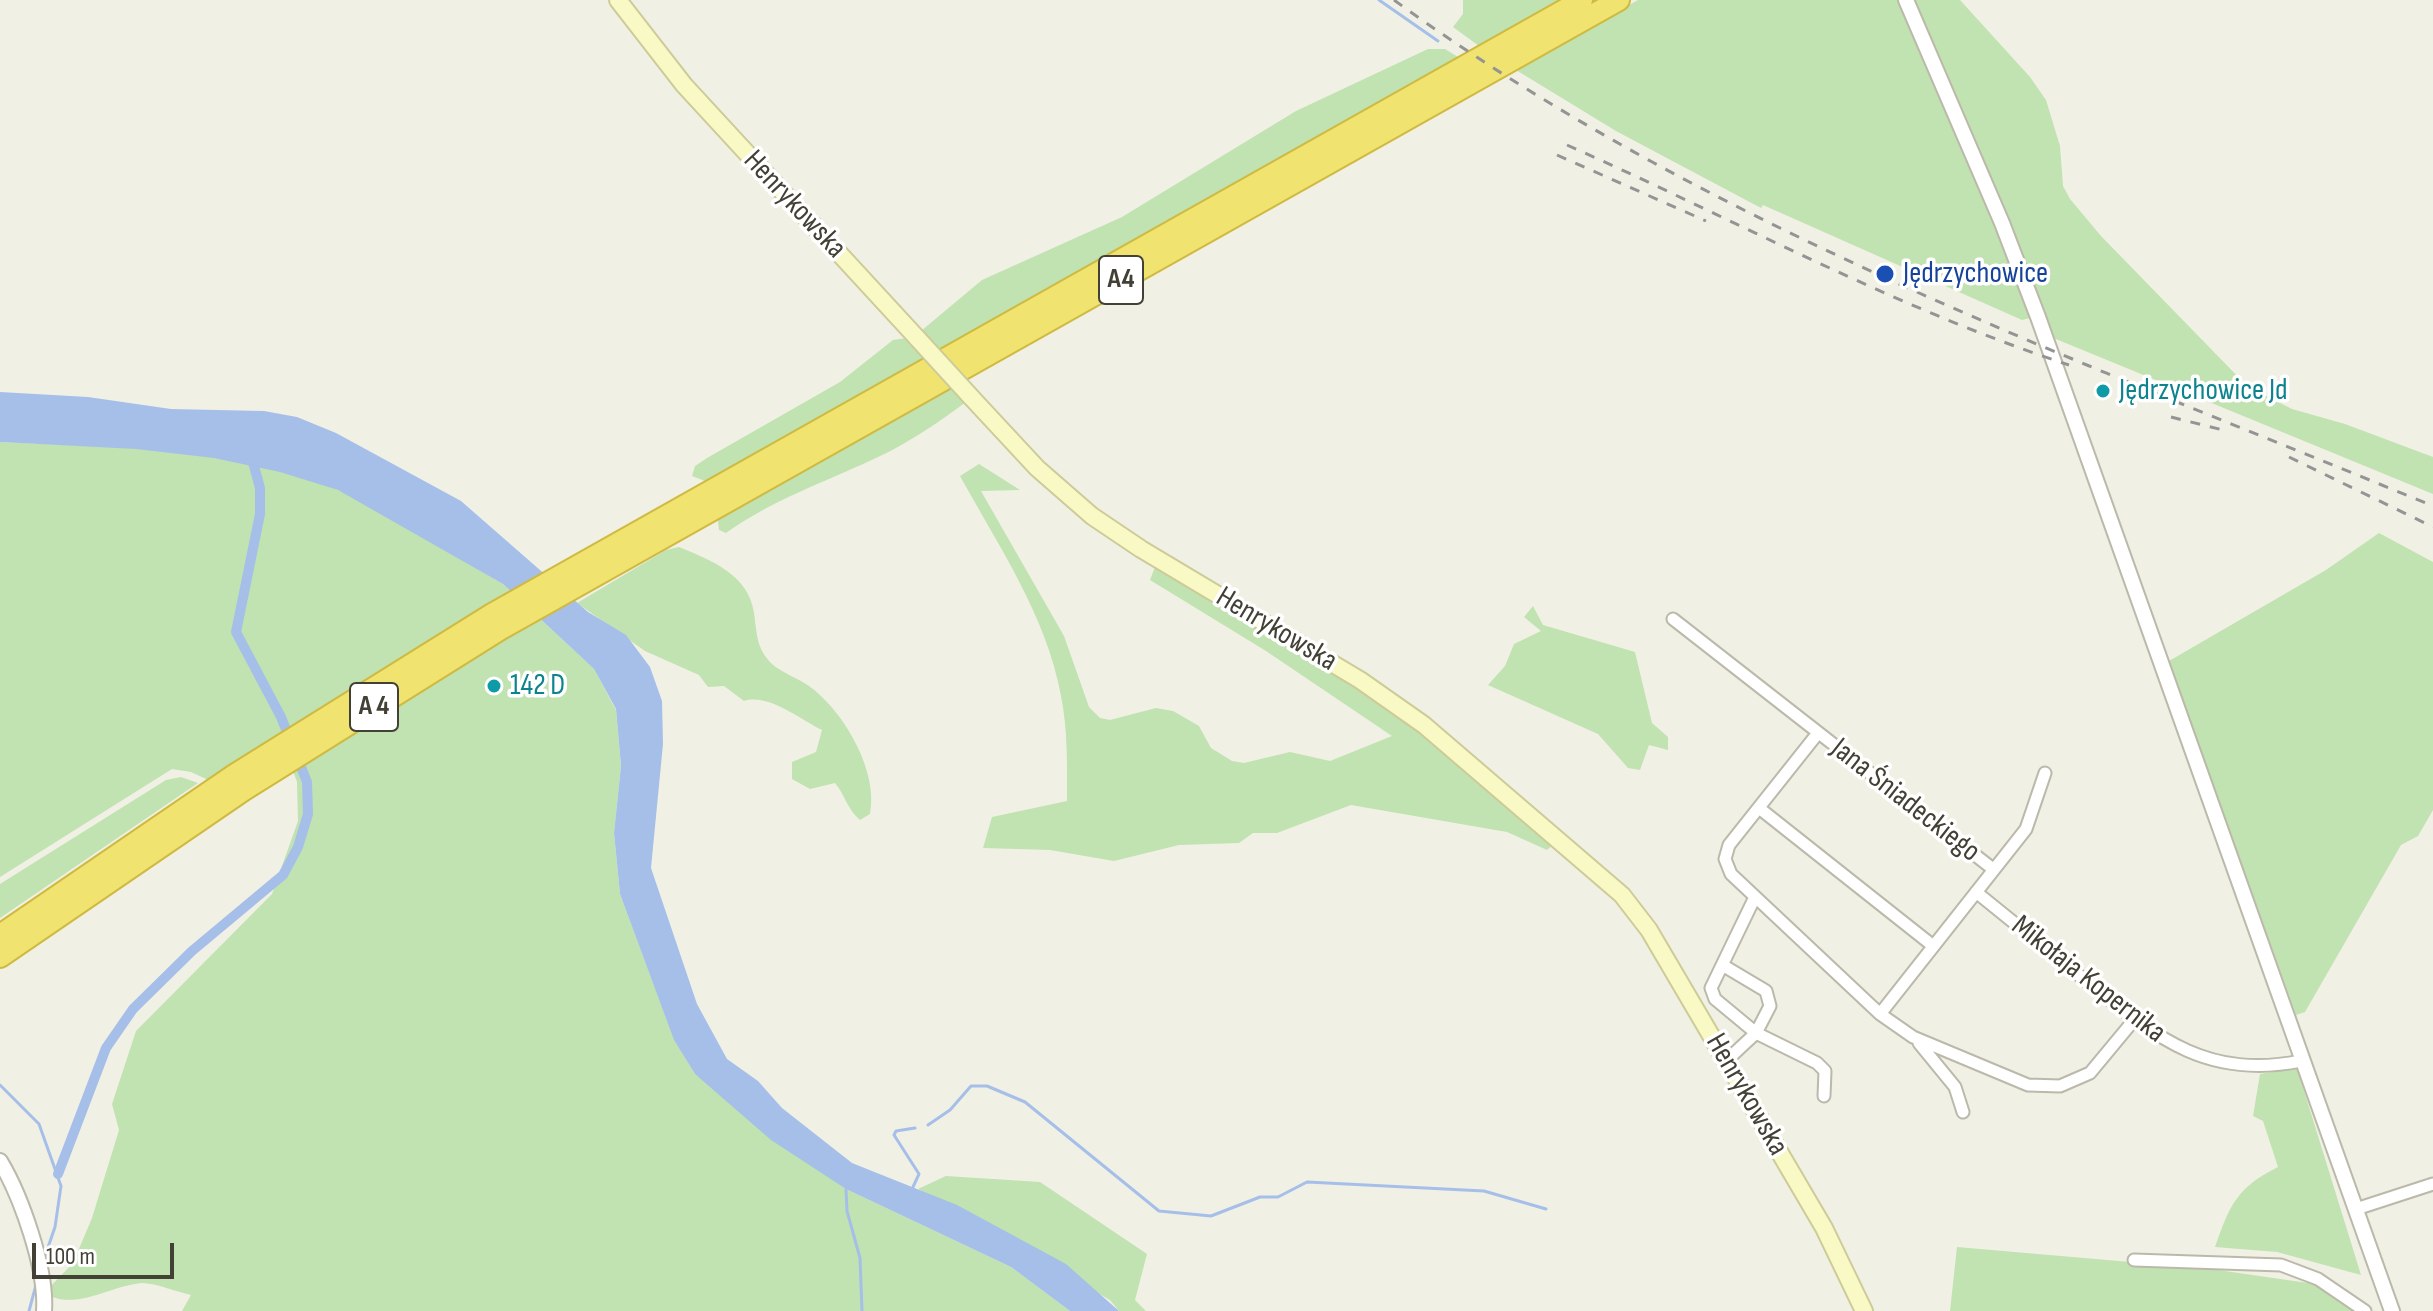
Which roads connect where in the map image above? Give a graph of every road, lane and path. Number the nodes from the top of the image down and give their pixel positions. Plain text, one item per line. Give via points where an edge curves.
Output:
1 (618, 0) edge
2 (1582, 0) edge
3 (1619, 0) edge
4 (1906, 0) edge
5 (616, 553) junction
6 (545, 594) joint
7 (1673, 619) dead end
8 (1818, 733) junction
9 (2045, 773) dead end
10 (1759, 808) junction
11 (192, 813) junction
12 (1993, 869) junction
13 (1976, 892) junction
14 (1755, 897) junction
15 (0, 935) edge
16 (1932, 945) junction
17 (0, 957) edge
18 (1724, 966) junction
19 (1880, 1014) junction
20 (2134, 1020) junction
21 (1756, 1033) junction
22 (1913, 1037) junction
23 (1726, 1061) junction
24 (2301, 1061) junction
25 (1824, 1096) dead end
26 (1963, 1112) dead end
27 (0, 1161) edge
28 (2433, 1184) edge
29 (2356, 1209) junction
30 (2134, 1260) dead end
31 (44, 1311) edge
32 (1864, 1311) edge
33 (2365, 1311) edge
34 (2392, 1311) edge

1 - 23 main road, Henrykowska, bridge via 684,85 1037,468 1092,516 1141,549 1360,680 1424,725 1622,895 1649,930
2 - 5 highway, A4
3 - 5 highway, A4
4 - 24 street via 2038,317
5 - 6 highway, A4
6 - 11 highway, A 4 via 405,687
7 - 8 street, Jana Śniadeckiego
8 - 10 street
8 - 12 street, Jana Śniadeckiego
9 - 12 street via 2026,829
10 - 14 street via 1729,845 1725,859 1731,874
10 - 16 street
11 - 15 highway, A 4
11 - 17 highway, A 4
12 - 13 street
13 - 16 street
13 - 20 street, Mikołaja Kopernika
14 - 18 street
14 - 19 street
16 - 19 street
18 - 21 street via 1712,983 1712,993
18 - 21 street via 1766,991 1770,999
19 - 22 street
20 - 22 street via 2090,1073 2060,1086 2028,1085
20 - 24 street, Mikołaja Kopernika via 2171,1045 2225,1064 2277,1066
21 - 23 street
21 - 25 street via 1817,1063 1825,1071
22 - 26 street via 1955,1087
23 - 32 main road, Henrykowska via 1824,1228
24 - 29 street
27 - 31 street via 12,1181 37,1260
28 - 29 street
29 - 34 street
30 - 33 street via 2281,1265 2318,1279

